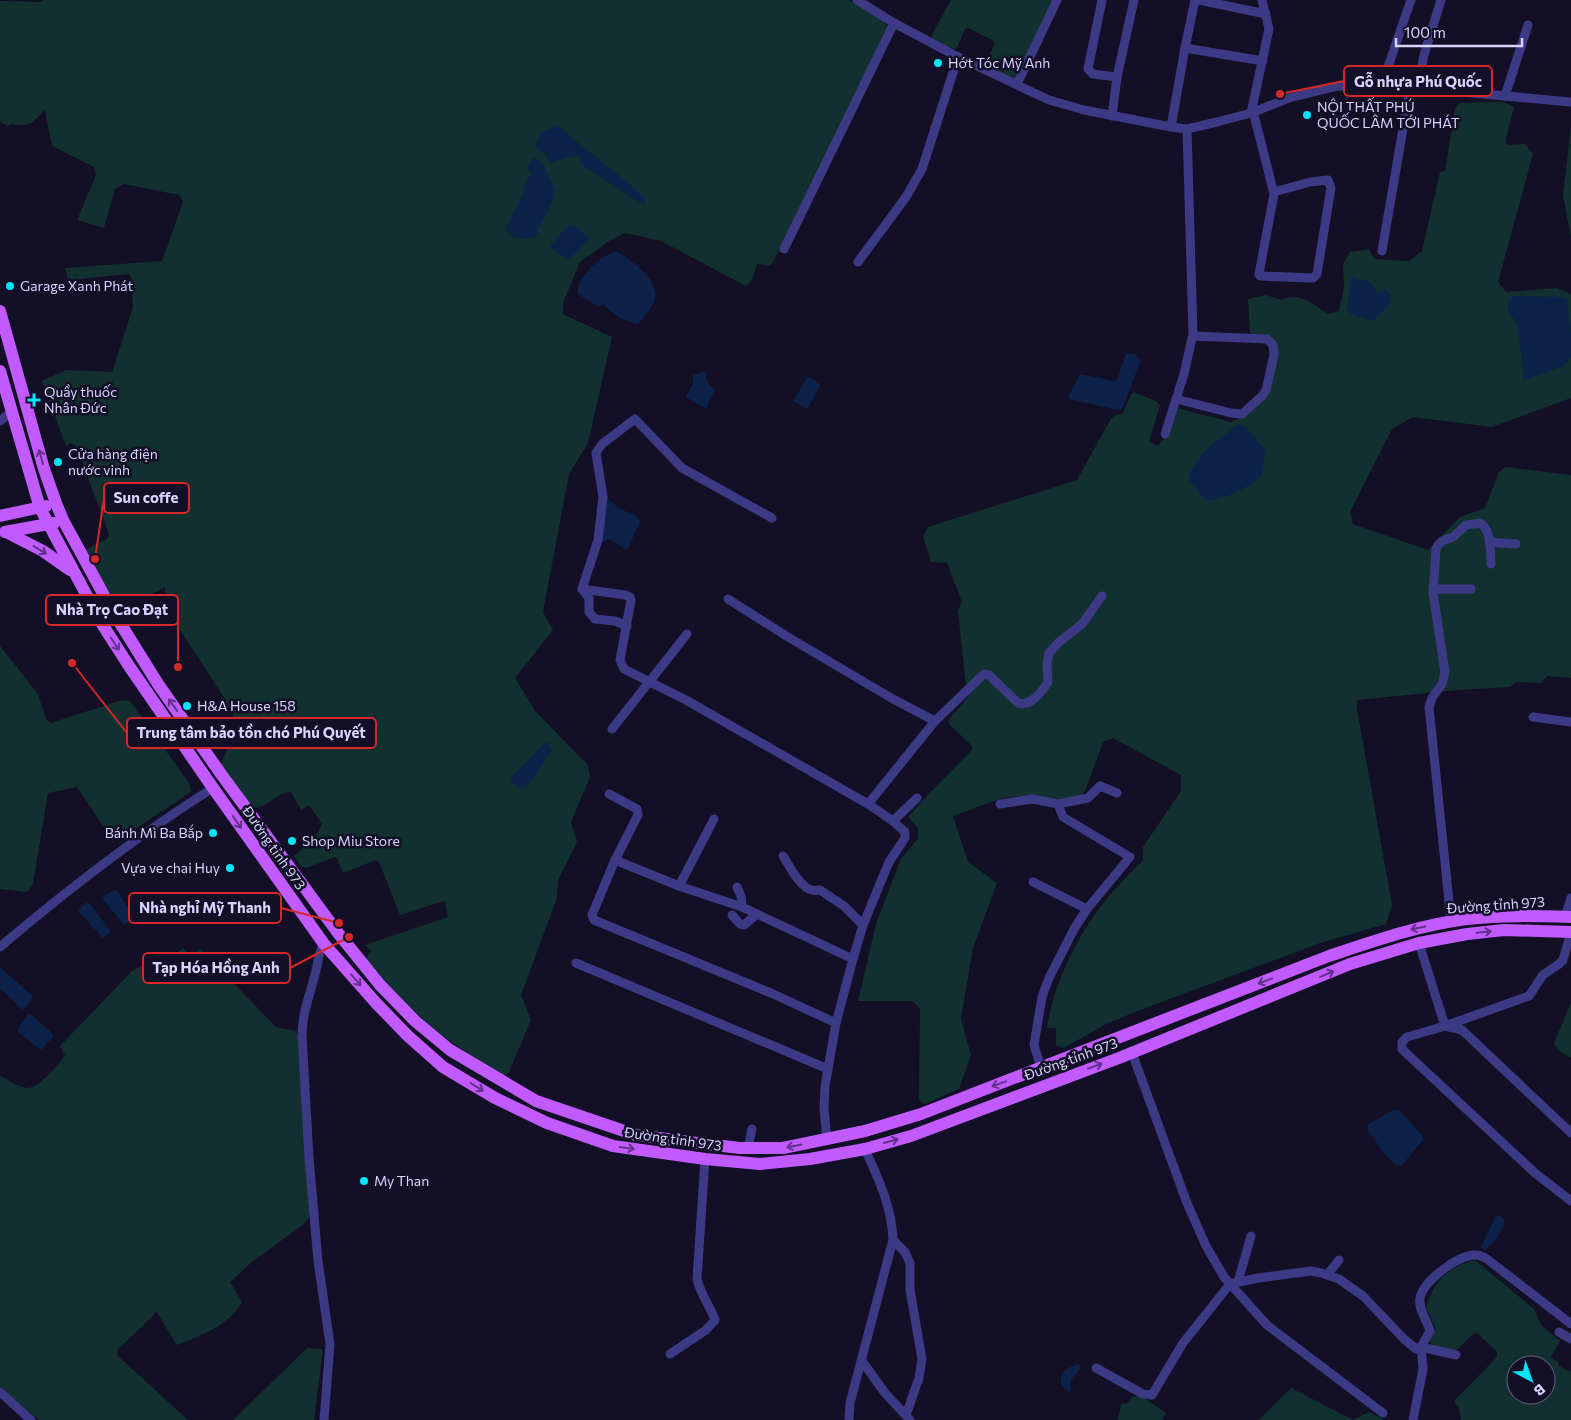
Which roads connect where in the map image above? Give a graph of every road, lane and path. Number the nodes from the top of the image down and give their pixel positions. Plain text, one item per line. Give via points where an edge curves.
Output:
1 (857, 0) edge
2 (1057, 0) edge
3 (1102, 0) edge
4 (1134, 0) edge
5 (1195, 0) edge
6 (1199, 0) edge
7 (1262, 0) edge
8 (1411, 0) edge
9 (1441, 0) edge
10 (1266, 14) junction
11 (894, 23) junction
12 (1528, 25) dead end
13 (1185, 48) junction
14 (958, 57) junction
15 (1263, 61) junction
16 (1117, 77) junction
17 (1017, 84) junction
18 (1381, 87) junction
19 (1414, 88) junction
20 (1506, 96) junction
21 (1571, 102) edge
22 (1252, 112) junction
23 (1112, 116) junction
24 (1171, 127) junction
25 (1187, 129) junction
26 (1274, 192) junction
27 (784, 249) dead end
28 (1382, 251) dead end
29 (858, 262) dead end
30 (0, 311) edge
31 (1193, 336) junction
32 (0, 370) edge
33 (1176, 399) junction
34 (11, 412) junction
35 (0, 421) edge
36 (1165, 434) dead end
37 (56, 503) junction
38 (40, 508) junction
39 (0, 516) edge
40 (772, 518) dead end
41 (63, 520) junction
42 (48, 525) junction
43 (3, 533) edge
44 (1489, 542) junction
45 (1516, 544) dead end
46 (1491, 564) dead end
47 (73, 572) junction
48 (582, 588) junction
49 (1434, 589) junction
50 (1471, 589) dead end
51 (1102, 596) dead end
52 (728, 599) dead end
53 (627, 626) junction
54 (687, 634) dead end
55 (650, 681) junction
56 (1533, 717) dead end
57 (935, 721) junction
58 (1571, 722) edge
59 (612, 729) dead end
60 (211, 785) junction
61 (1116, 793) dead end
62 (609, 794) dead end
63 (917, 798) dead end
64 (868, 804) junction
65 (1000, 804) dead end
66 (1058, 804) junction
67 (714, 819) dead end
68 (893, 821) junction
69 (783, 856) dead end
70 (615, 860) junction
71 (1034, 882) dead end
72 (679, 886) junction
73 (737, 888) dead end
74 (1571, 898) edge
75 (742, 907) junction
76 (1086, 910) junction
77 (757, 914) junction
78 (732, 915) dead end
79 (1568, 917) edge
80 (1451, 921) junction
81 (863, 925) junction
82 (1571, 932) edge
83 (338, 933) junction
84 (324, 944) junction
85 (1419, 944) junction
86 (0, 947) edge
87 (852, 959) junction
88 (576, 963) dead end
89 (836, 1023) junction
90 (1445, 1026) junction
91 (1132, 1053) junction
92 (1041, 1068) junction
93 (828, 1069) junction
94 (1049, 1083) junction
95 (752, 1129) dead end
96 (1571, 1133) edge
97 (828, 1140) junction
98 (748, 1148) junction
99 (865, 1148) junction
100 (705, 1160) junction
101 (1571, 1201) edge
102 (1250, 1236) dead end
103 (893, 1240) junction
104 (1339, 1260) dead end
105 (1327, 1274) junction
106 (1234, 1283) junction
107 (1571, 1324) edge
108 (1559, 1332) dead end
109 (1571, 1339) edge
110 (1421, 1347) junction
111 (670, 1354) dead end
112 (1456, 1355) dead end
113 (862, 1361) junction
114 (1096, 1368) dead end
115 (0, 1392) edge
116 (1383, 1413) dead end
117 (908, 1417) edge
118 (27, 1419) edge
119 (324, 1420) edge
120 (849, 1420) edge
121 (1413, 1420) edge

1 - 11 street
2 - 17 street
3 - 16 street via 1088,70 1093,74
4 - 16 street
5 - 13 street
6 - 10 street
7 - 10 street
8 - 18 street
9 - 19 street
10 - 15 street via 1269,29
11 - 14 street
11 - 27 street
12 - 20 street
13 - 15 street
13 - 24 street
14 - 17 street
14 - 29 street via 922,169 906,197
15 - 22 street
16 - 23 street
17 - 23 street via 1049,100
18 - 19 street
18 - 22 street via 1338,86 1289,98
19 - 20 street
19 - 28 street
20 - 21 street
22 - 25 street
22 - 26 street
23 - 24 street
24 - 25 street
25 - 31 street
26 - 26 street via 1318,180 1328,180 1330,184 1317,274 1313,278 1258,274
37 -> 30 main road, Đường tỉnh 973
31 - 33 street
31 - 33 street via 1266,339 1273,345 1274,355 1266,390 1242,414
32 - 34 main road, Đường tỉnh 973
33 - 36 street
34 - 35 street
34 - 38 main road, Đường tỉnh 973
37 - 38 main road
37 - 41 main road, Đường tỉnh 973
38 - 39 main road
38 - 42 main road, Đường tỉnh 973
40 - 48 street via 682,468 635,419 602,444 596,453 603,497 598,540
41 - 42 main road
83 -> 41 main road, Đường tỉnh 973 via 158,684
42 - 43 main road
42 - 47 main road, Đường tỉnh 973
43 -> 47 main road via 44,551
44 - 45 street
44 - 46 street
44 - 49 street via 1480,523 1466,525 1442,541 1436,549
47 -> 60 main road, Đường tỉnh 973 via 129,666
48 - 53 street via 589,598 589,612 595,618 615,620
48 - 53 street via 630,597
49 - 50 street
49 - 80 street via 1445,672 1429,707
51 - 57 street via 1082,624 1050,653 1048,682 1031,701 1018,704 989,675 984,674
52 - 57 street
53 - 55 street via 620,660 622,666
54 - 55 street
55 - 59 street
55 - 64 street
56 - 58 street
57 - 64 street
60 -> 84 main road, Đường tỉnh 973
60 - 86 street
61 - 66 street via 1100,786 1088,798
62 - 70 street via 638,811
63 - 68 street
64 - 68 street
65 - 66 street via 1032,799
66 - 76 street via 1063,817 1130,857
67 - 72 street
68 - 81 street via 903,829 905,838 889,862
69 - 81 street via 803,885 820,890 844,906
70 - 72 street
70 - 89 street via 592,915 594,920
71 - 76 street
72 - 75 street
73 - 75 street
74 - 79 street
75 - 77 street
76 - 92 street via 1060,954 1042,997 1034,1045
77 - 78 street via 744,925
77 - 87 street
79 - 80 main road, Đường tỉnh 973 via 1526,915
80 -> 92 main road, Đường tỉnh 973 via 1397,933 1329,956
81 - 87 street
85 -> 82 main road, Đường tỉnh 973 via 1504,930
82 - 90 street via 1563,960 1543,975 1529,996
83 - 84 main road
83 - 98 main road, Đường tỉnh 973 via 380,985 415,1021 450,1050 536,1101 636,1135
84 -> 100 main road, Đường tỉnh 973 via 376,1004 415,1042 443,1066 495,1098 546,1123 613,1146
84 - 119 street via 302,1020 309,1158 318,1261 330,1344
85 - 90 street
91 -> 85 main road, Đường tỉnh 973 via 1350,964
87 - 89 street
88 - 93 street
89 - 93 street
90 - 96 street via 1462,1030
90 - 101 street via 1407,1037 1402,1042 1402,1049 1535,1173
94 -> 91 main road, Đường tỉnh 973
91 - 106 street via 1187,1204 1206,1246
92 - 94 main road
92 -> 97 main road, Đường tỉnh 973 via 921,1114
93 - 97 street via 824,1108
99 -> 94 main road, Đường tỉnh 973 via 910,1136
95 - 98 street
97 -> 98 main road, Đường tỉnh 973 via 783,1148
99 - 100 main road, Đường tỉnh 973 via 810,1159 760,1164
99 - 103 street via 884,1192
100 - 111 street via 697,1279 715,1320 706,1330
102 - 106 street
103 - 113 street
103 - 117 street via 905,1252 910,1263 910,1290 922,1359
104 - 105 street
105 - 106 street via 1311,1271
105 - 110 street via 1363,1296 1409,1344 1416,1349
106 - 114 street via 1183,1343 1152,1395 1143,1394
106 - 116 street via 1266,1324
107 - 110 street via 1487,1259 1469,1256 1450,1265 1424,1288 1420,1301 1430,1330
108 - 109 street
110 - 112 street
110 - 121 street via 1423,1369
113 - 117 street via 885,1393
113 - 120 street via 850,1403
115 - 118 street

